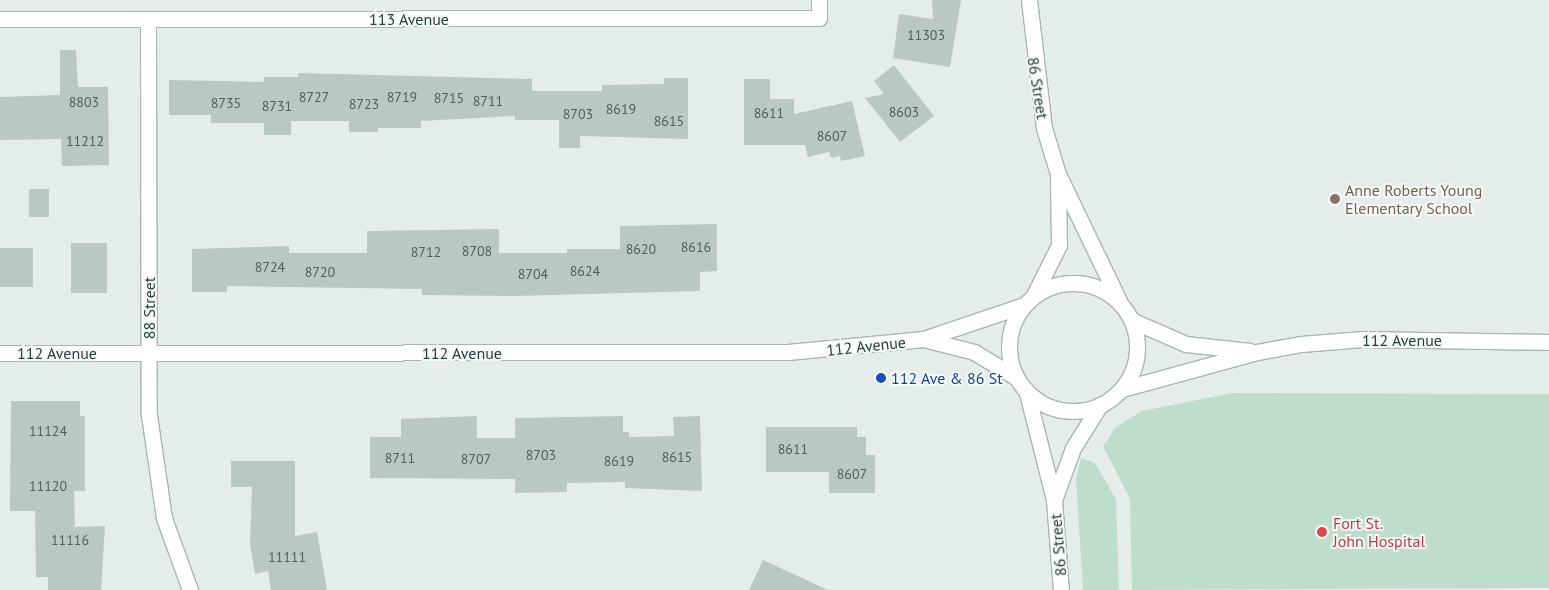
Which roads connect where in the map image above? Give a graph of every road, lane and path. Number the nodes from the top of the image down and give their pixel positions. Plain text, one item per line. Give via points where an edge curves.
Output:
1 (819, 0) edge
2 (1029, 0) edge
3 (0, 19) edge
4 (148, 20) junction
5 (1058, 174) junction
6 (1029, 300) junction
7 (1119, 301) junction
8 (1133, 321) junction
9 (922, 339) junction
10 (1549, 342) edge
11 (1257, 352) junction
12 (0, 353) edge
13 (149, 353) junction
14 (1016, 378) junction
15 (1122, 389) junction
16 (1027, 393) junction
17 (1100, 405) junction
18 (1054, 500) junction
19 (190, 590) edge
20 (1061, 590) edge

1 - 4 street, 113 Avenue via 819,18
2 - 5 street, 86 Street via 1037,90
3 - 4 street, 113 Avenue
4 - 13 street, 88 Street
5 - 6 street, 86 Street via 1059,245
5 - 7 street, 86 Street
6 - 7 street via 1055,286 1077,284 1098,288
6 - 9 street, 112 Avenue
6 - 14 street via 1010,340
7 - 8 street
8 - 11 street, 112 Avenue via 1186,344
8 - 15 street via 1136,354
9 - 13 street, 112 Avenue via 788,352
9 - 14 street, 112 Avenue via 974,352
10 - 11 street, 112 Avenue via 1363,339
11 - 15 street, 112 Avenue
12 - 13 street, 112 Avenue
13 - 19 street, 88 Street via 154,467 164,518
14 - 16 street
15 - 17 street
16 - 17 street via 1042,405 1059,410
16 - 18 street, 86 Street
17 - 18 street, 86 Street via 1073,448
18 - 20 street, 86 Street

